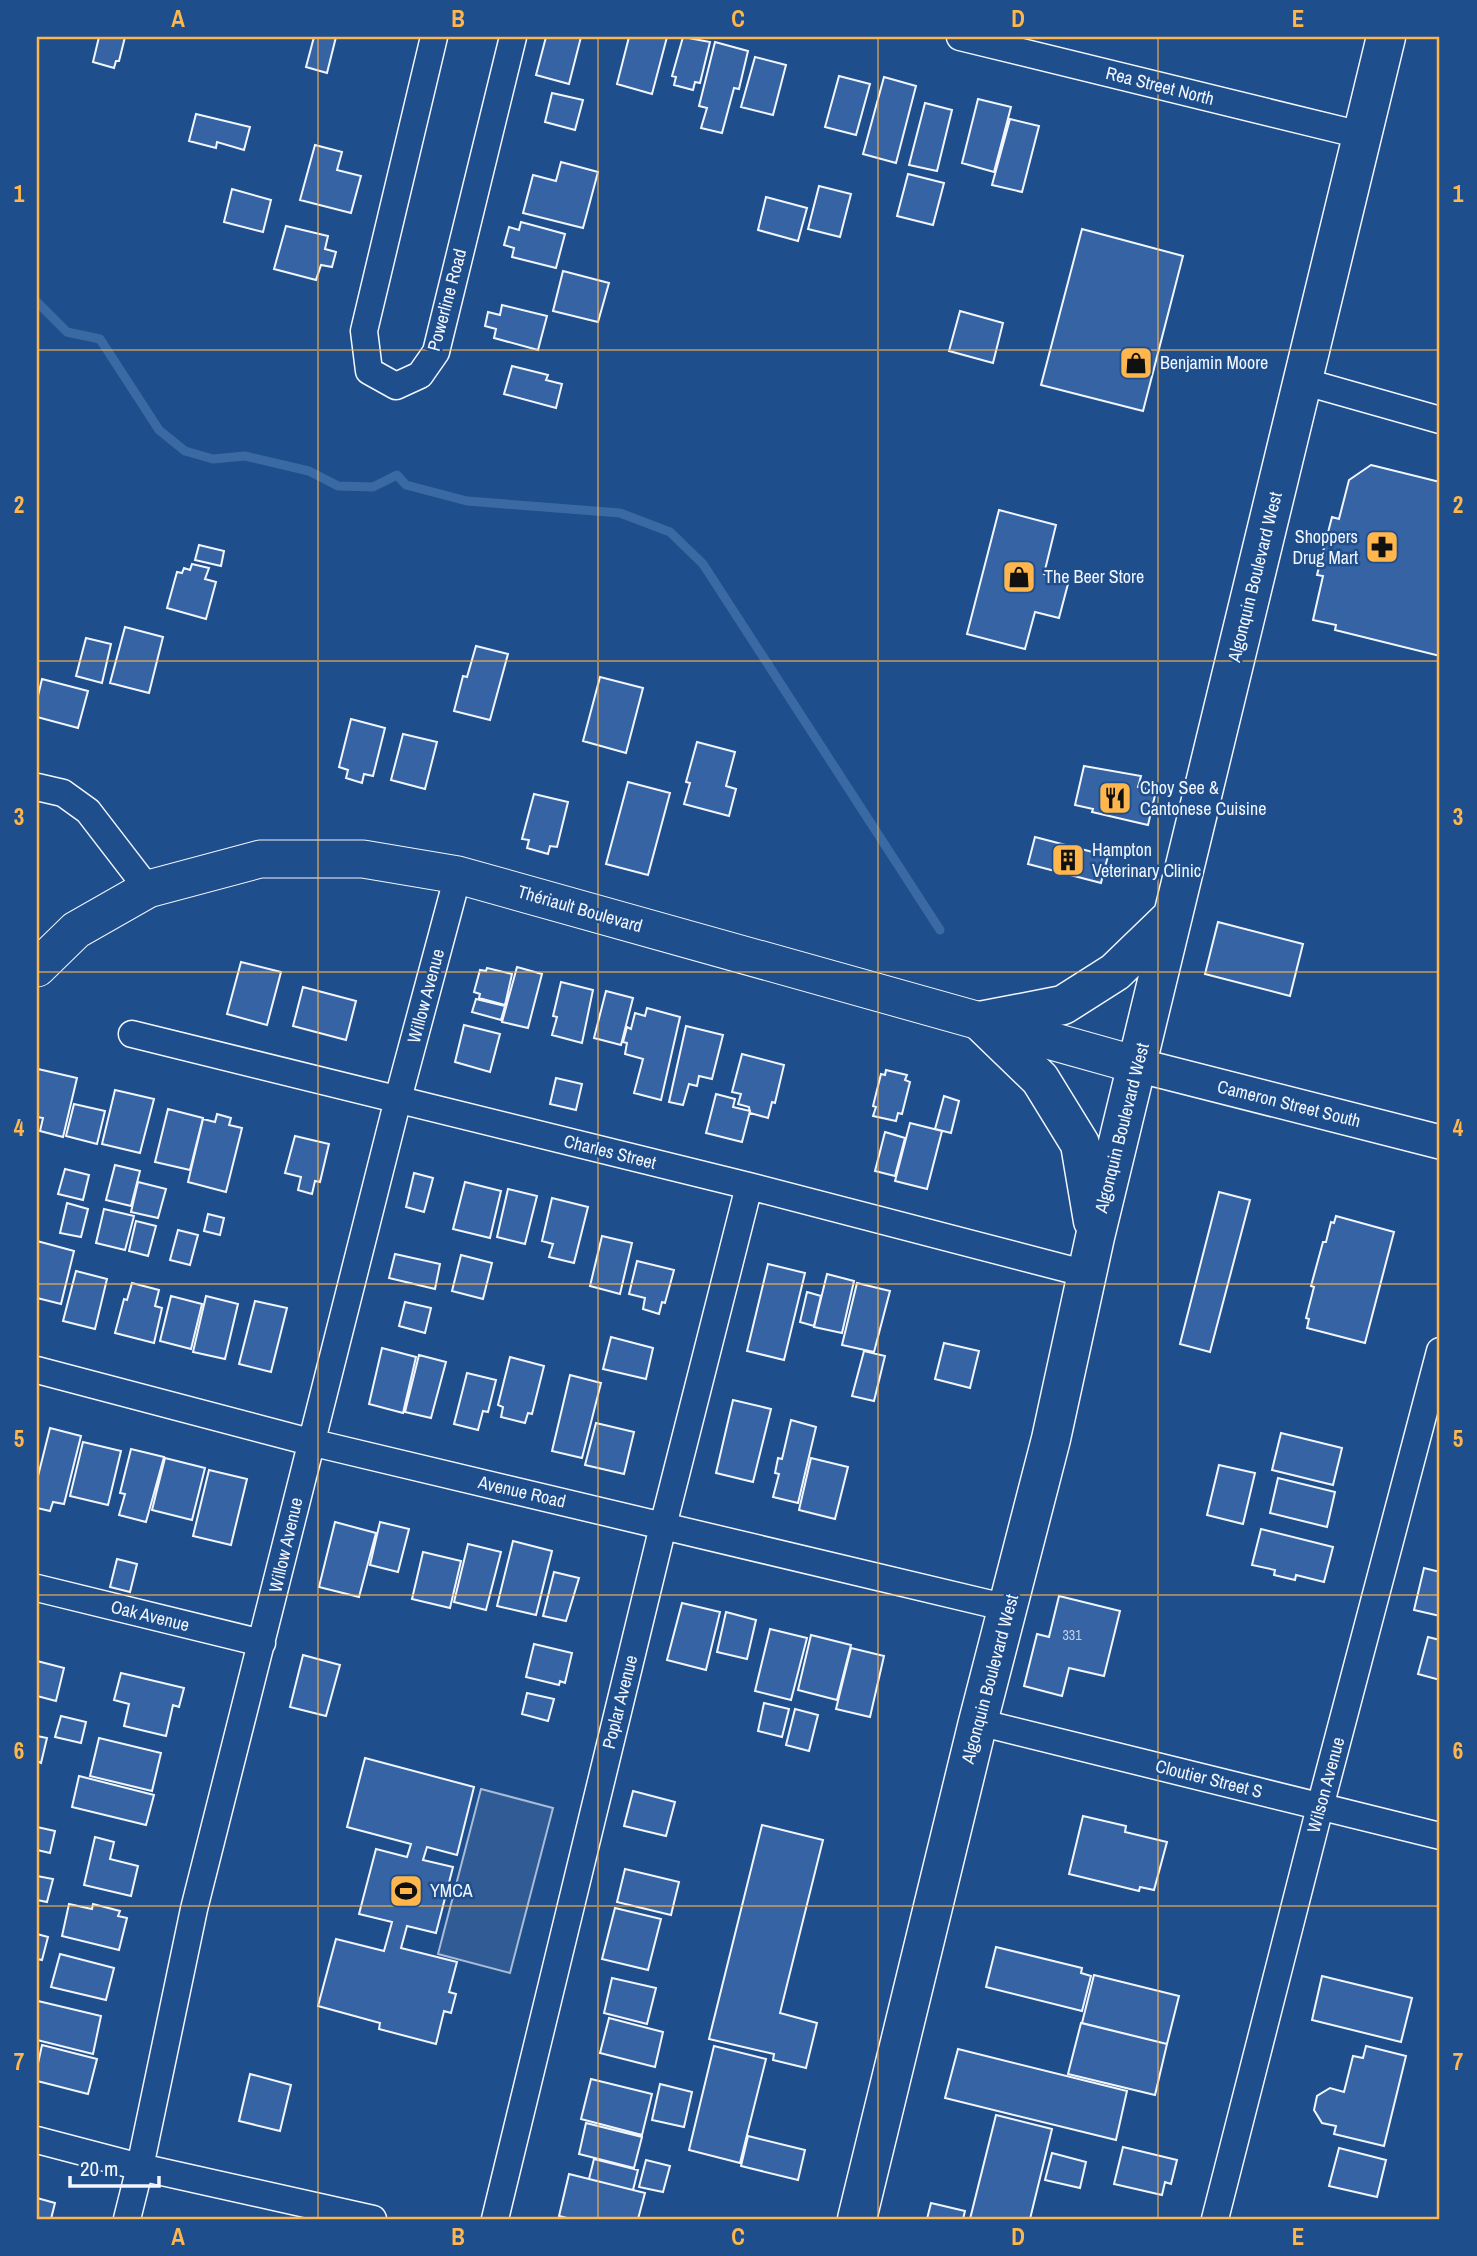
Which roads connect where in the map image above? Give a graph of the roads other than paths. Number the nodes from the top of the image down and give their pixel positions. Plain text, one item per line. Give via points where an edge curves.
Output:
1 (434, 37) edge
2 (513, 37) edge
3 (960, 37) edge
4 (1386, 37) edge
5 (1361, 135) junction
6 (1302, 381) junction
7 (1440, 421) edge
8 (37, 787) edge
9 (458, 875) junction
10 (148, 890) junction
11 (1173, 916) junction
12 (37, 968) edge
13 (980, 1021) junction
14 (132, 1034) dead end
15 (1137, 1065) junction
16 (398, 1099) junction
17 (1440, 1142) edge
18 (749, 1186) junction
19 (1095, 1237) junction
20 (1087, 1274) junction
21 (1440, 1351) edge
22 (37, 1370) edge
23 (310, 1442) junction
24 (663, 1526) junction
25 (37, 1588) edge
26 (1008, 1608) junction
27 (262, 1643) junction
28 (978, 1722) junction
29 (1320, 1807) junction
30 (1440, 1836) edge
31 (37, 2140) edge
32 (140, 2167) junction
33 (127, 2219) edge
34 (373, 2219) edge
35 (495, 2219) edge
36 (857, 2219) edge
37 (1215, 2219) edge

1 - 2 street, Powerline Road via 364,331 369,372 396,386 420,375 436,352
3 - 5 street, Rea Street North
4 - 5 main road, Algonquin Boulevard West
5 - 6 main road, Algonquin Boulevard West
6 - 7 street
6 - 11 main road, Algonquin Boulevard West
8 - 10 street via 63,793 88,811
9 - 10 main road, Thériault Boulevard via 363,859 260,859
9 - 13 main road, Thériault Boulevard
9 - 16 street, Willow Avenue
10 - 12 main road, Thériault Boulevard via 76,930
11 - 13 main road via 1115,972 1063,1005
11 - 15 main road, Algonquin Boulevard West
13 - 15 main road, Thériault Boulevard
13 - 19 main road via 1040,1079 1080,1144
14 - 16 street, Charles Street
15 - 17 street, Cameron Street South
15 - 19 main road, Algonquin Boulevard West
16 - 18 street, Charles Street
16 - 23 street, Willow Avenue
18 - 20 street, Charles Street
18 - 24 street, Poplar Avenue
19 - 20 main road, Algonquin Boulevard West
20 - 26 main road, Algonquin Boulevard West
21 - 29 street, Wilson Avenue
22 - 23 street, Avenue Road
23 - 24 street, Avenue Road
23 - 27 street, Willow Avenue
24 - 26 street, Avenue Road
24 - 35 street, Poplar Avenue
25 - 27 street, Oak Avenue
26 - 28 main road, Algonquin Boulevard West
27 - 32 street, Willow Avenue via 194,1909
28 - 29 street, Cloutier Street S
28 - 36 main road, Algonquin Boulevard West
29 - 30 street, Cloutier Street S
29 - 37 street, Wilson Avenue
31 - 32 street
32 - 33 street, Willow Avenue
32 - 34 street

